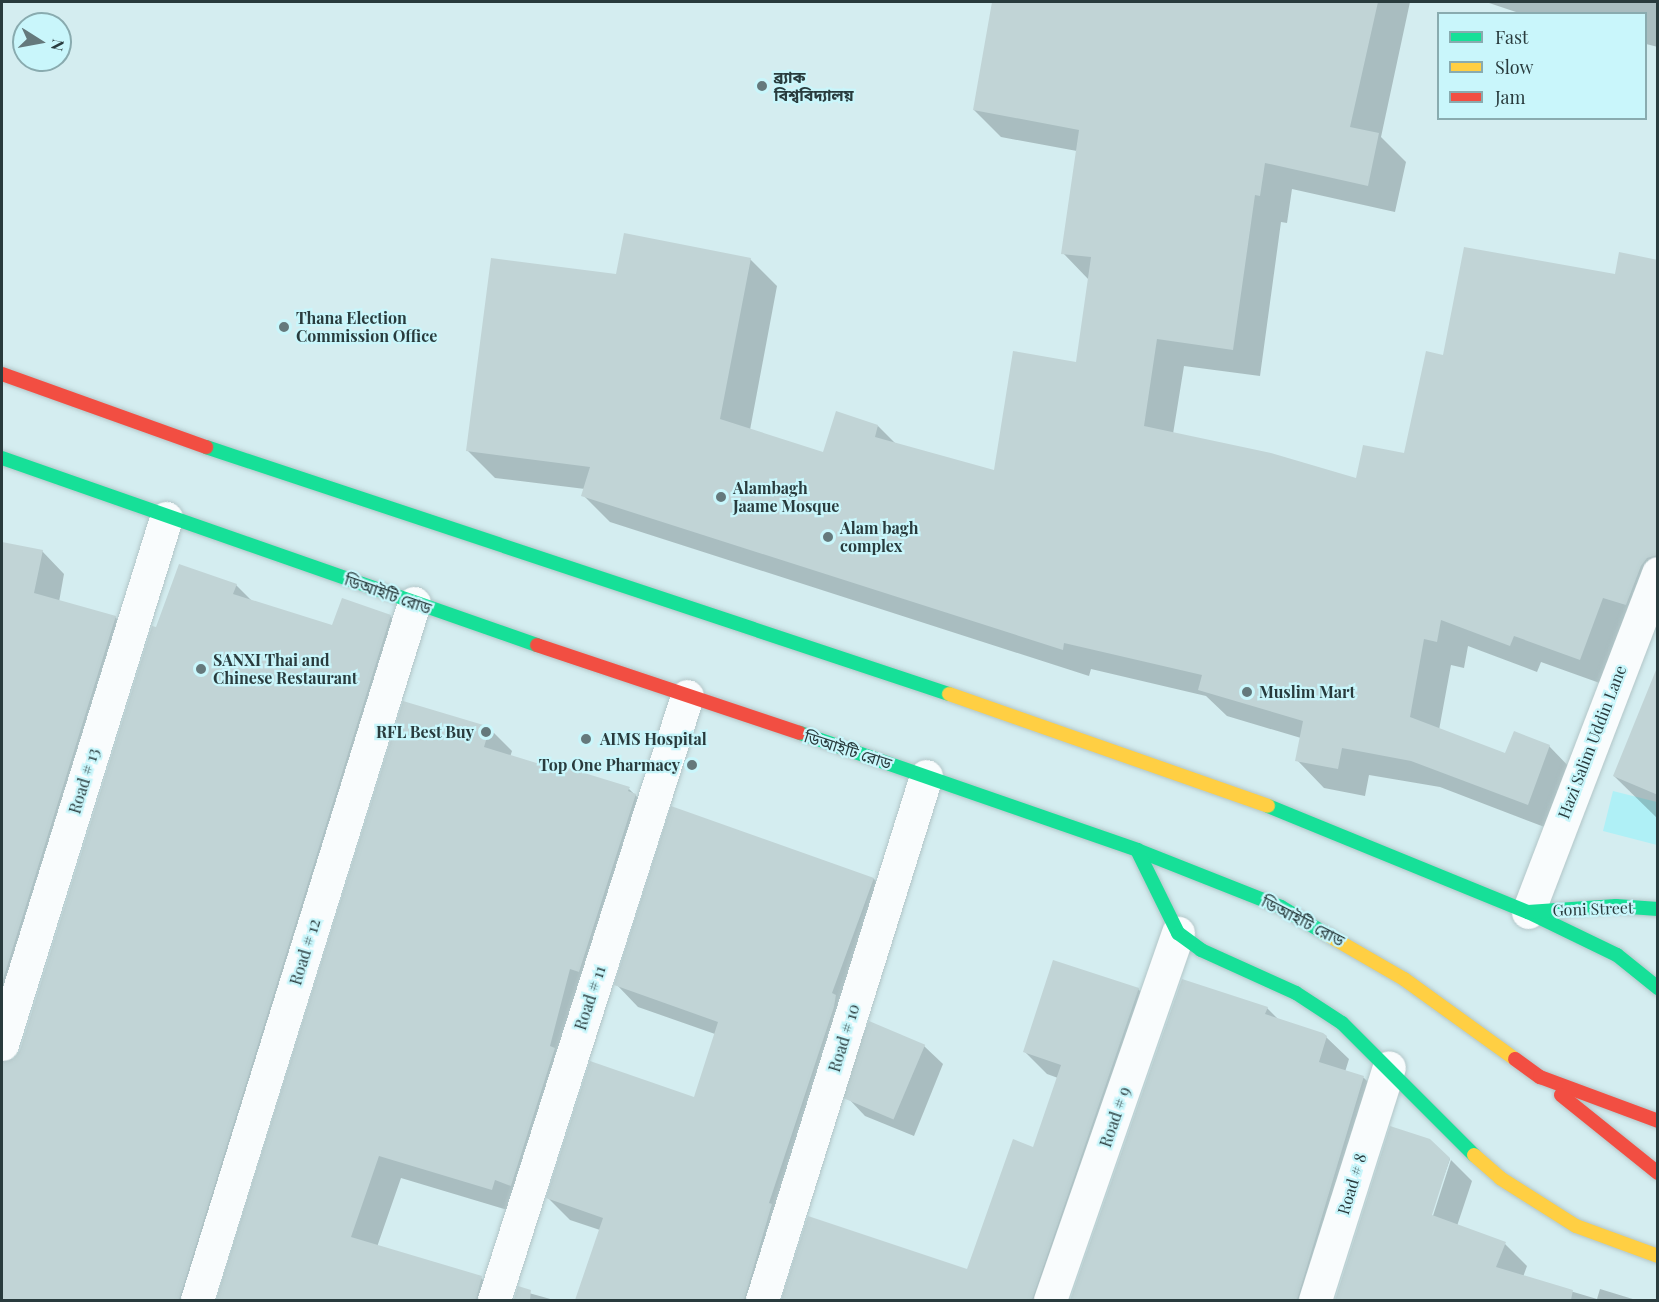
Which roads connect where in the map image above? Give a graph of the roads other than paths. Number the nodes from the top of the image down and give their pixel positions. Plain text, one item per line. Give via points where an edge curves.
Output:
1 (2, 374) edge
2 (2, 458) edge
3 (166, 518) junction
4 (1658, 573) edge
5 (414, 603) junction
6 (687, 696) junction
7 (926, 776) junction
8 (1137, 850) junction
9 (1658, 909) edge
10 (1528, 912) junction
11 (1178, 933) junction
12 (1617, 955) junction
13 (1647, 958) dead end
14 (1658, 988) edge
15 (2, 1044) edge
16 (1389, 1067) junction
17 (1540, 1077) junction
18 (1658, 1121) edge
19 (1658, 1173) edge
20 (1658, 1256) edge
21 (197, 1300) edge
22 (494, 1300) edge
23 (762, 1300) edge
24 (1050, 1300) edge
25 (1315, 1300) edge

1 - 10 main road via 470,536 824,649 1063,731 1302,818
2 - 3 main road, ডিআইটি রোড
3 - 5 main road, ডিআইটি রোড
3 - 15 street, Road # 13
4 - 10 street, Hazi Salim Uddin Lane
5 - 6 main road, ডিআইটি রোড
5 - 21 street, Road # 12
6 - 7 main road, ডিআইটি রোড
6 - 22 street, Road # 11
7 - 8 main road, ডিআইটি রোড
7 - 23 street, Road # 10
8 - 11 main road
8 - 17 main road, ডিআইটি রোড via 1281,907 1341,939 1404,979
9 - 10 main road, Goni Street via 1616,906
10 - 12 main road
11 - 16 main road via 1201,950 1296,993 1342,1023
11 - 24 street, Road # 9
12 - 13 main road
12 - 14 main road
16 - 20 main road via 1438,1122 1500,1178 1576,1226
16 - 25 street, Road # 8
17 - 18 main road, ডিআইটি রোড
17 - 19 main road

